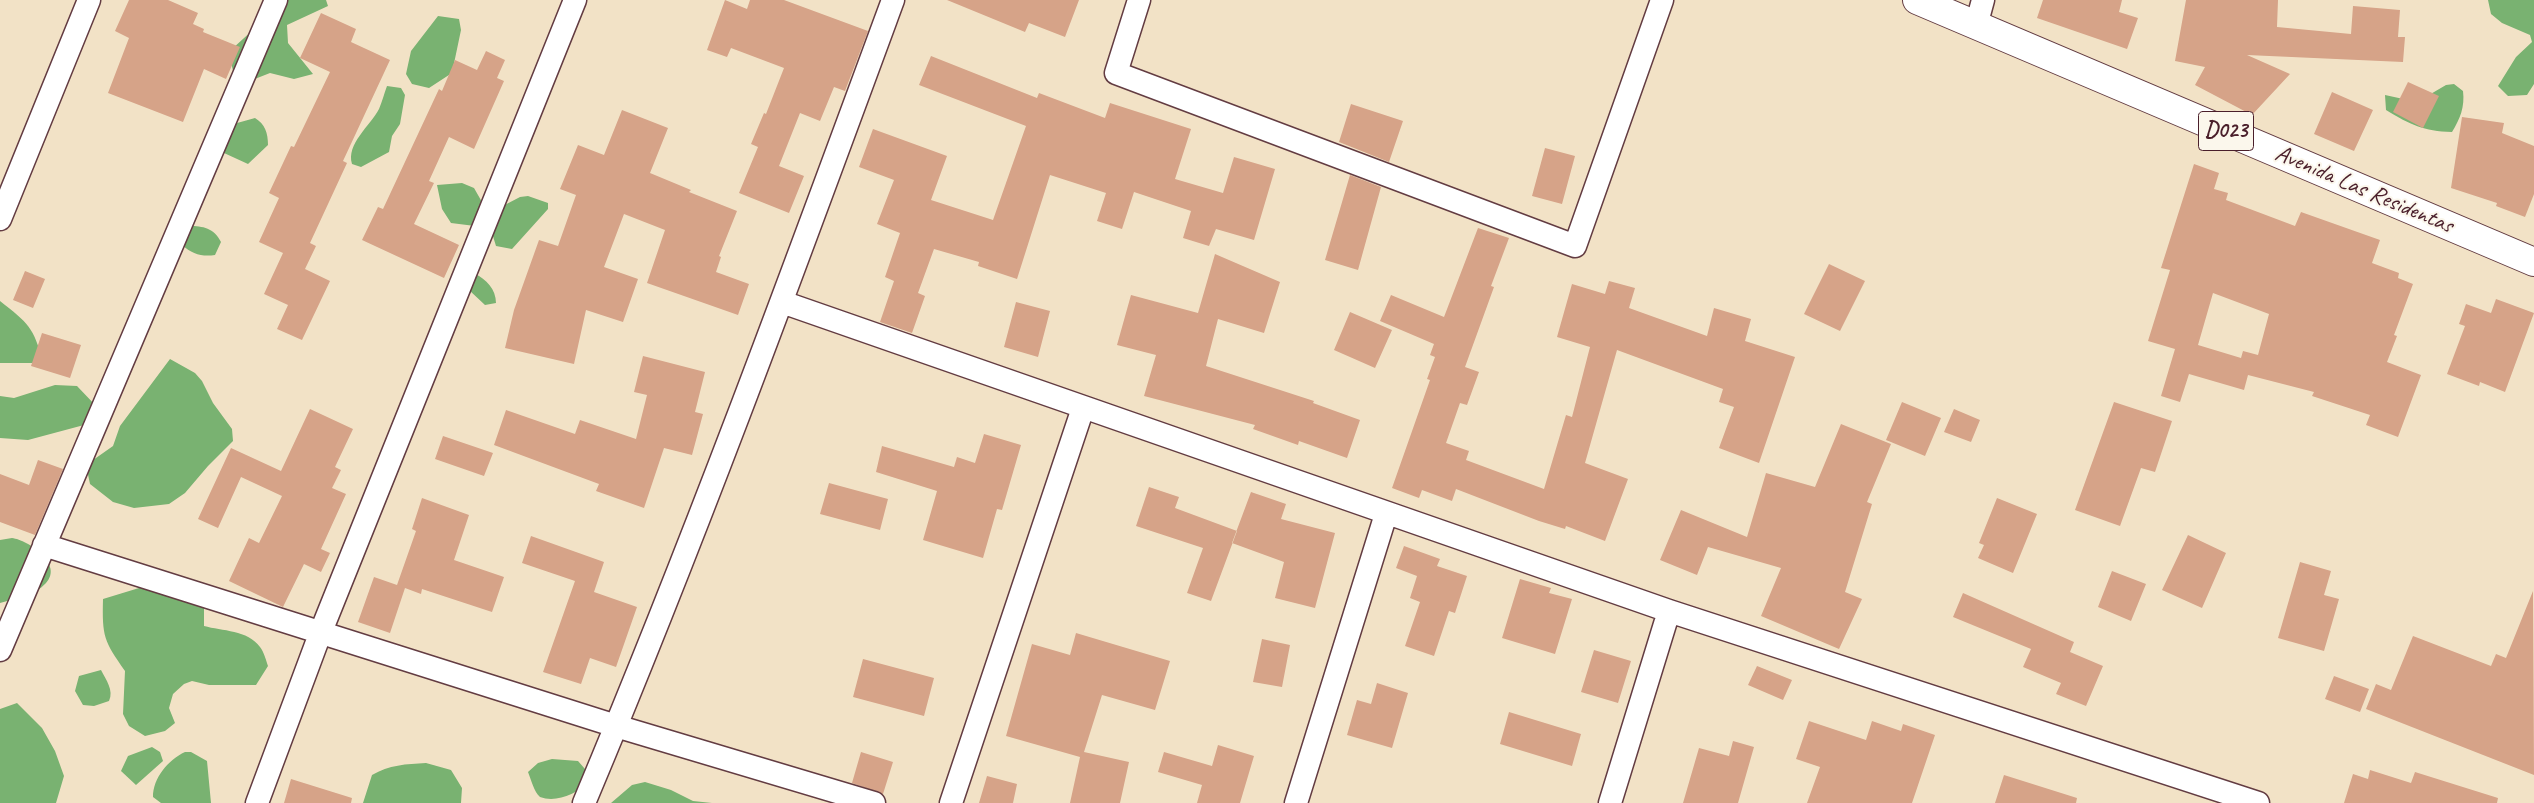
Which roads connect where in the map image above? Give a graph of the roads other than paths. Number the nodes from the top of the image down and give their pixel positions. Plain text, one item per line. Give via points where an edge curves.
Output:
1 (89, 0) edge
2 (276, 0) edge
3 (575, 0) edge
4 (893, 0) edge
5 (1139, 0) edge
6 (1662, 0) edge
7 (1917, 0) edge
8 (1980, 13) edge
9 (0, 219) edge
10 (2534, 262) edge
11 (782, 302) junction
12 (1083, 408) junction
13 (1386, 514) junction
14 (44, 545) junction
15 (1669, 611) junction
16 (320, 634) junction
17 (0, 650) edge
18 (616, 726) junction
19 (256, 803) edge
20 (584, 803) edge
21 (874, 803) edge
22 (951, 803) edge
23 (1296, 803) edge
24 (1610, 803) edge
25 (2258, 803) edge

1 - 9 street
2 - 14 street
3 - 16 street
4 - 11 street
5 - 6 street via 1116,73 1575,246
7 - 8 main road, Avenida Las Residentas / D023
8 - 10 main road, Avenida Las Residentas / D023
11 - 12 street
11 - 18 street
12 - 13 street
12 - 22 street
13 - 15 street
13 - 23 street
14 - 16 street
14 - 17 street
15 - 24 street
15 - 25 street
16 - 18 street
16 - 19 street
18 - 20 street
18 - 21 street

